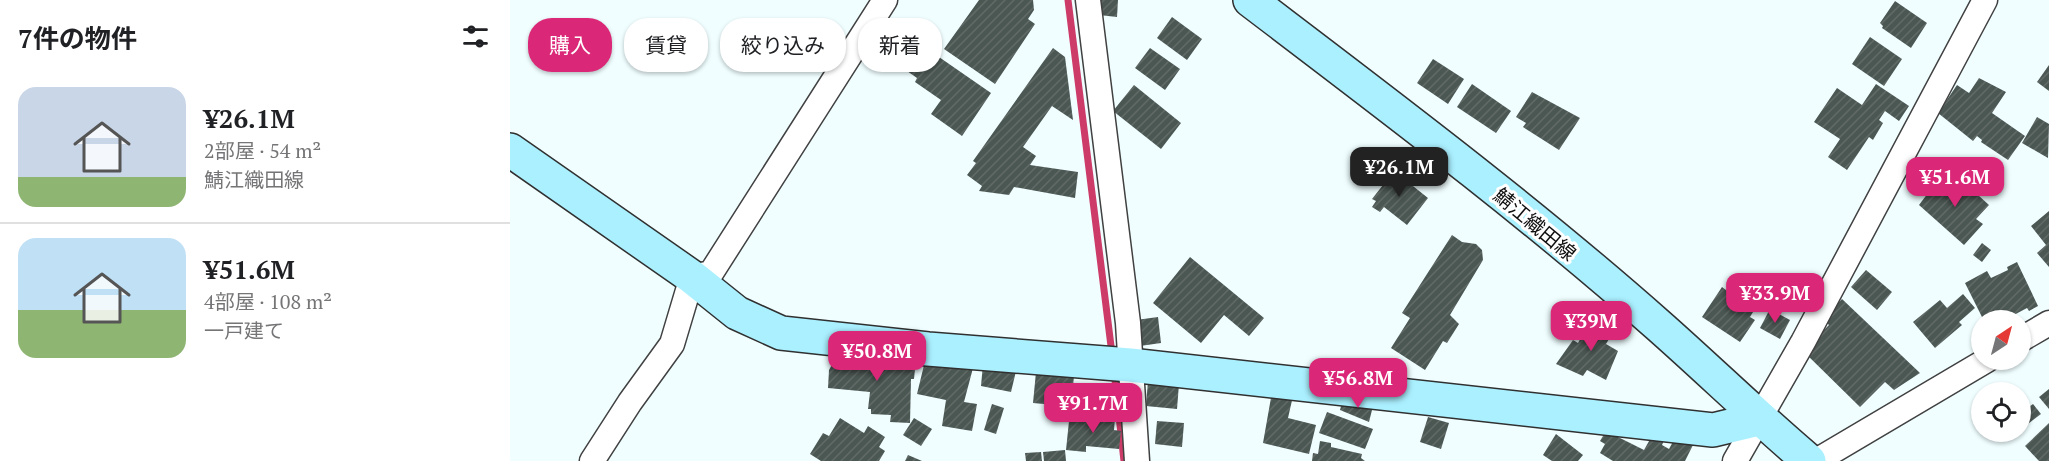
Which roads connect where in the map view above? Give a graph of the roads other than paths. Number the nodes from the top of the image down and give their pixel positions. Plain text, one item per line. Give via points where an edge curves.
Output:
1 (885, 0) edge
2 (1088, 0) edge
3 (1250, 0) edge
4 (1985, 0) edge
5 (510, 150) edge
6 (692, 277) junction
7 (2049, 323) edge
8 (2031, 334) edge
9 (1130, 365) junction
10 (1971, 369) edge
11 (1759, 419) junction
12 (592, 461) edge
13 (1137, 461) edge
14 (1735, 461) edge
15 (1809, 461) edge
16 (1816, 461) edge

1 - 6 street via 711,273
2 - 9 street
3 - 11 street, 鯖江織田線 via 1440,144 1657,324
4 - 11 street
5 - 6 street
6 - 9 street via 737,313 781,333
6 - 12 street via 672,344
7 - 8 street
9 - 11 street via 1713,430
9 - 13 street
10 - 16 street
11 - 14 street
11 - 15 street, 鯖江織田線

